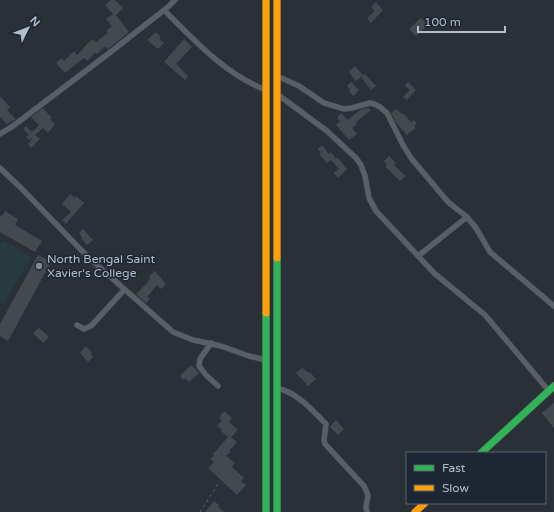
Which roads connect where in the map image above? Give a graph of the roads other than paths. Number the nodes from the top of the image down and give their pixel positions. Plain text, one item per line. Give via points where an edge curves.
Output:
1 (175, 0) edge
2 (266, 0) edge
3 (277, 0) edge
4 (164, 10) junction
5 (277, 76) junction
6 (266, 90) junction
7 (277, 94) junction
8 (0, 134) edge
9 (0, 168) edge
10 (468, 217) junction
11 (418, 256) junction
12 (124, 290) junction
13 (554, 306) edge
14 (77, 325) dead end
15 (211, 343) junction
16 (266, 360) junction
17 (218, 386) dead end
18 (277, 388) junction
19 (551, 389) edge
20 (482, 452) edge
21 (424, 504) edge
22 (266, 512) edge
23 (277, 512) edge
24 (367, 512) edge
25 (415, 512) edge

1 - 4 street
2 - 6 main road
3 - 5 main road
4 - 6 street via 199,44 240,78
4 - 8 street
5 - 7 main road
5 - 10 street via 295,83 324,103 344,109 370,103 380,107 387,113 412,158 448,202
6 - 16 main road
7 - 11 street via 328,131 356,158 361,165 369,198 376,211
7 - 18 main road
9 - 12 street
10 - 11 street
10 - 13 street via 490,252
11 - 19 street via 434,273 485,315
12 - 14 street via 91,326 84,329
12 - 15 street via 173,332 193,340
15 - 16 street
15 - 17 street via 200,359 199,366
16 - 22 main road
18 - 23 main road
18 - 24 street via 300,398 326,424 325,444 364,486 368,495
19 - 20 main road
21 - 25 main road

